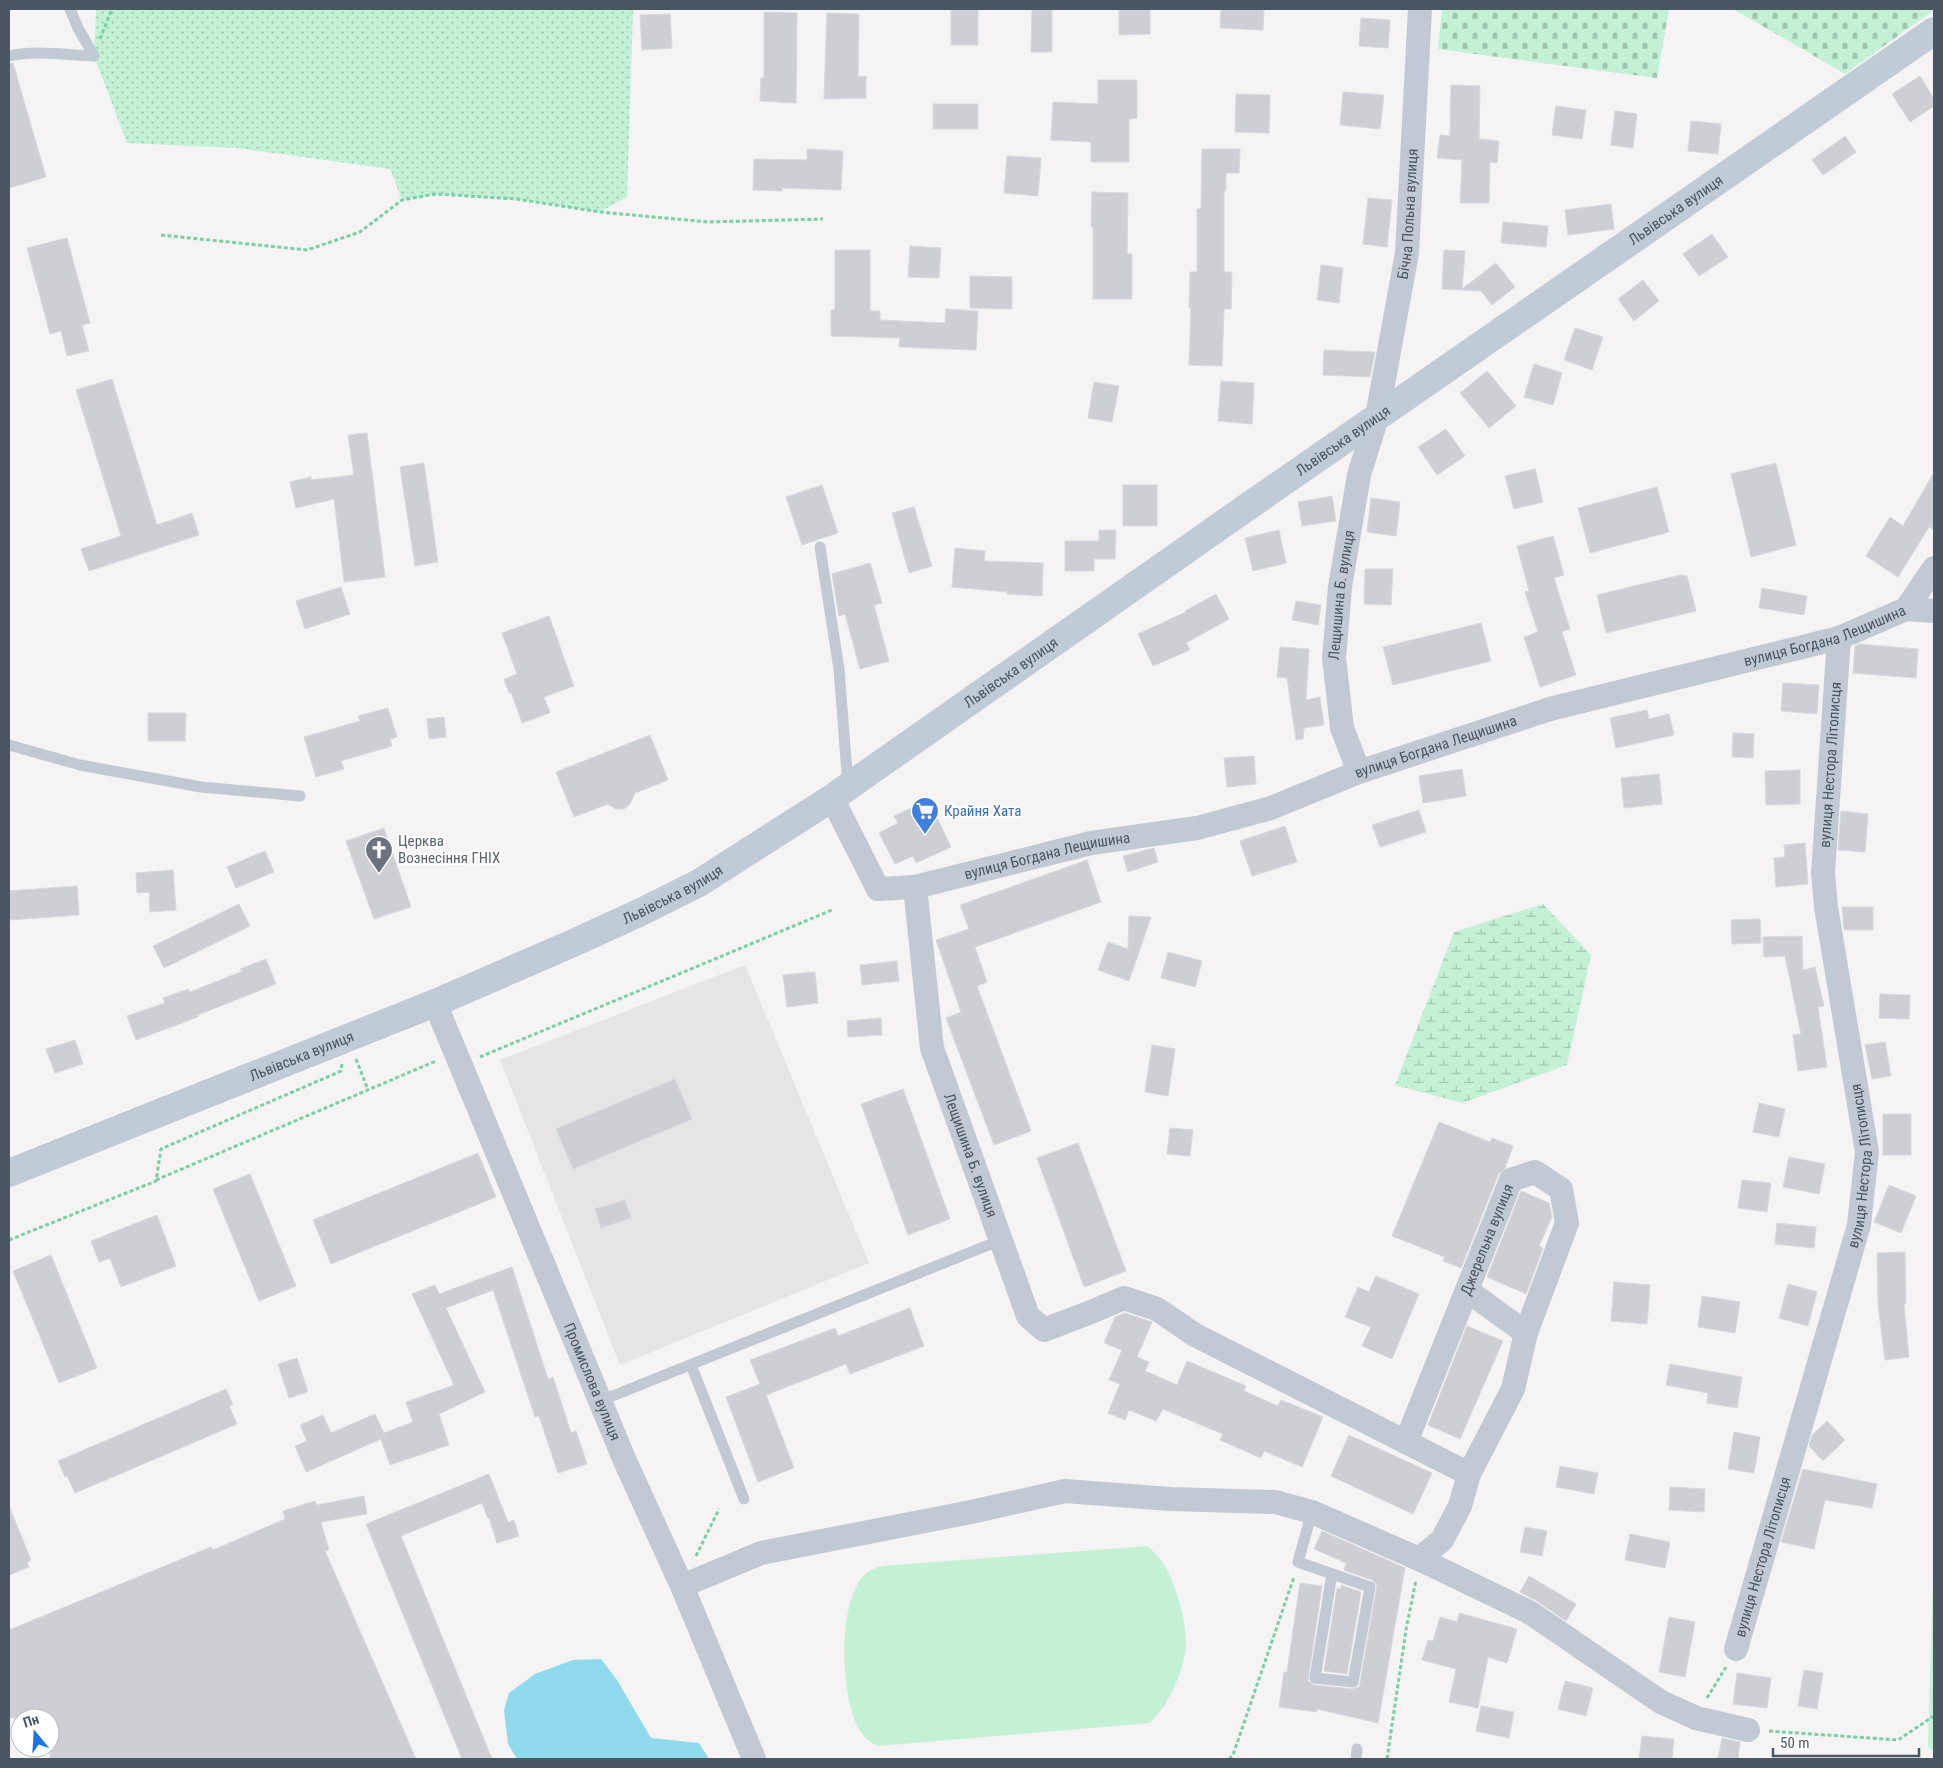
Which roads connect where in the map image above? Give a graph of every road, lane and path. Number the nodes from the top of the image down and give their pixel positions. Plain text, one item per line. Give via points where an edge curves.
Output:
1 (70, 9) edge
2 (112, 9) edge
3 (1420, 9) edge
4 (1934, 31) edge
5 (9, 56) edge
6 (94, 56) junction
7 (823, 219) dead end
8 (161, 235) dead end
9 (1377, 417) junction
10 (820, 547) dead end
11 (1934, 568) edge
12 (1906, 609) junction
13 (1934, 611) edge
14 (1839, 638) junction
15 (9, 745) edge
16 (1360, 772) junction
17 (840, 793) junction
18 (300, 796) dead end
19 (915, 887) junction
20 (832, 910) dead end
21 (435, 1003) junction
22 (348, 1037) junction
23 (458, 1059) junction
24 (368, 1090) junction
25 (9, 1173) edge
26 (156, 1181) junction
27 (9, 1240) edge
28 (1001, 1240) junction
29 (1468, 1291) junction
30 (1526, 1333) junction
31 (691, 1365) junction
32 (600, 1401) junction
33 (1406, 1442) junction
34 (1469, 1474) junction
35 (744, 1499) dead end
36 (719, 1510) dead end
37 (1312, 1512) junction
38 (1419, 1559) junction
39 (1298, 1562) junction
40 (1332, 1574) junction
41 (682, 1586) junction
42 (1736, 1650) joint
43 (1934, 1716) edge
44 (1696, 1718) junction
45 (1748, 1730) joint
46 (754, 1759) edge
47 (1229, 1759) edge
48 (1388, 1759) edge

1 - 6 lane
2 - 6 path
3 - 9 street, Бічна Польна вулиця via 1407,252
4 - 9 main road, Львівська вулиця
5 - 6 lane
7 - 8 path via 708,222 600,212 516,199 436,194 402,200 360,232 307,250
9 - 16 street, Лещишина Б. вулиця via 1359,475 1340,587 1334,658 1342,728
9 - 17 main road, Львівська вулиця
10 - 17 lane via 839,669
11 - 12 street, вулиця Богдана Лещишина
12 - 13 street
12 - 14 street, вулиця Богдана Лещишина
14 - 16 street, вулиця Богдана Лещишина via 1550,709
14 - 42 street, вулиця Нестора Літописця via 1823,873 1866,1152 1859,1225
15 - 18 lane via 80,765 201,787
16 - 19 street, вулиця Богдана Лещишина via 1272,808 1197,828 1091,843
17 - 19 street via 878,889
17 - 21 main road, Львівська вулиця via 699,883 571,944
19 - 28 street, Лещишина Б. вулиця via 932,1048
20 - 23 path
21 - 22 main road, Львівська вулиця
21 - 23 street, Промислова вулиця
22 - 24 path
22 - 25 main road, Львівська вулиця
22 - 26 path via 341,1071 161,1149
23 - 24 path
23 - 32 street, Промислова вулиця
24 - 26 path
26 - 27 path
28 - 31 lane
28 - 33 street, Лещишина Б. вулиця via 1028,1316 1044,1330 1124,1298 1156,1309 1195,1335
29 - 30 street
29 - 30 street, Джерельна вулиця via 1511,1180 1535,1172 1561,1189 1567,1223
29 - 33 street, Джерельна вулиця
30 - 34 street, Джерельна вулиця via 1513,1389
31 - 32 lane
31 - 35 lane
32 - 41 street, Промислова вулиця
33 - 34 street
34 - 38 street, Джерельна вулиця via 1460,1506 1442,1540
36 - 41 path
37 - 38 street
37 - 39 lane
37 - 41 street via 1275,1502 1065,1491 761,1553
38 - 44 street via 1529,1612 1661,1702
38 - 48 path
39 - 40 lane
39 - 47 path
40 - 40 lane via 1370,1587 1353,1682 1315,1678
41 - 46 street, Промислова вулиця
42 - 44 path
43 - 45 path via 1898,1740
44 - 45 street

